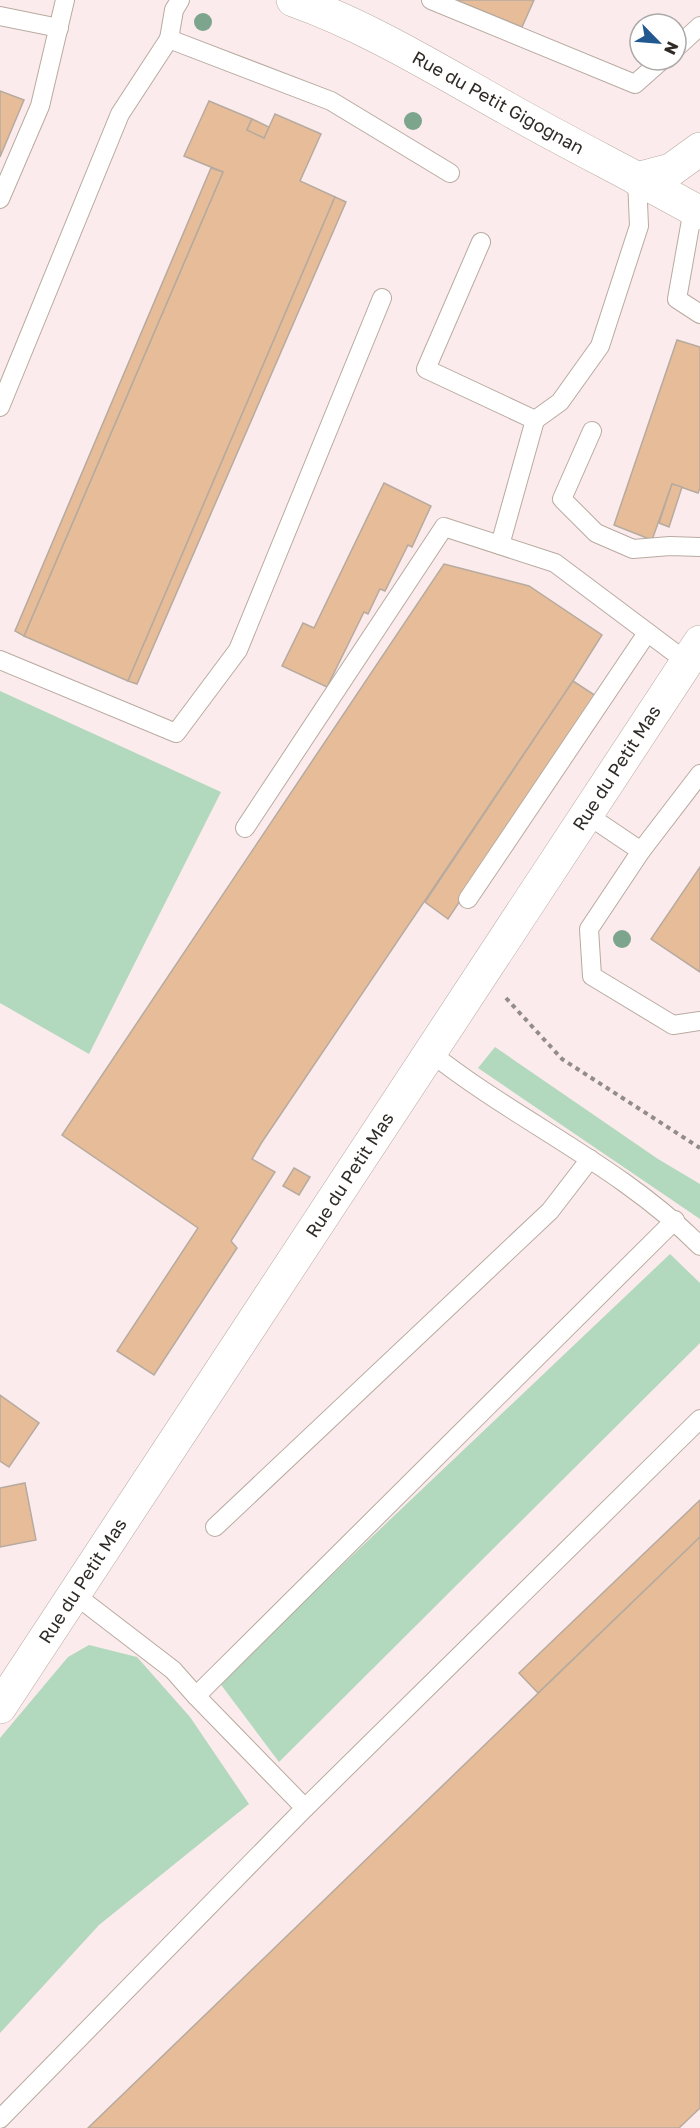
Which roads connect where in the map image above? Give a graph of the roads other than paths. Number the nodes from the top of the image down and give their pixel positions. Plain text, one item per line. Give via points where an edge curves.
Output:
1 (65, 0) edge
2 (180, 0) edge
3 (293, 0) edge
4 (431, 0) edge
5 (0, 16) edge
6 (700, 26) edge
7 (58, 28) junction
8 (688, 37) edge
9 (169, 39) junction
10 (648, 72) edge
11 (700, 149) edge
12 (450, 173) dead end
13 (637, 179) junction
14 (0, 199) edge
15 (697, 211) edge
16 (481, 242) dead end
17 (381, 298) dead end
18 (700, 314) edge
19 (0, 407) edge
20 (535, 420) junction
21 (592, 431) dead end
22 (500, 545) junction
23 (700, 547) edge
24 (647, 633) junction
25 (693, 652) edge
26 (0, 660) edge
27 (700, 774) edge
28 (586, 814) junction
29 (245, 828) dead end
30 (641, 851) junction
31 (468, 899) dead end
32 (700, 1021) edge
33 (431, 1053) junction
34 (590, 1159) junction
35 (675, 1220) junction
36 (700, 1246) edge
37 (700, 1419) edge
38 (214, 1527) dead end
39 (74, 1594) junction
40 (196, 1696) junction
41 (0, 1707) edge
42 (305, 1808) junction
43 (0, 2119) edge

1 - 7 lane
2 - 9 lane via 174,10
3 - 13 street, Rue du Petit Gigognan via 330,13 397,47
4 - 10 lane via 635,84
5 - 7 lane
6 - 8 lane
7 - 14 lane via 40,106
9 - 12 lane via 331,101
9 - 19 lane via 120,114
11 - 13 street via 671,170
13 - 15 street, Rue du Petit Gigognan
13 - 20 lane via 639,226 600,346 560,402
15 - 18 lane via 677,299
16 - 20 lane via 426,369
17 - 26 lane via 238,650 176,733
20 - 22 lane
21 - 23 lane via 562,500 596,533 633,549
22 - 24 lane via 555,563
22 - 29 lane via 444,527
24 - 25 lane
24 - 31 lane
25 - 28 street, Rue du Petit Mas
27 - 30 lane
28 - 30 lane
28 - 33 street, Rue du Petit Mas
30 - 32 lane via 589,929 592,976 673,1025
33 - 34 lane via 466,1080
33 - 39 street, Rue du Petit Mas
34 - 35 lane
34 - 38 lane via 550,1211
35 - 36 lane
35 - 40 lane
37 - 42 lane
39 - 40 lane via 173,1670
39 - 41 street, Rue du Petit Mas
40 - 42 lane
42 - 43 lane

